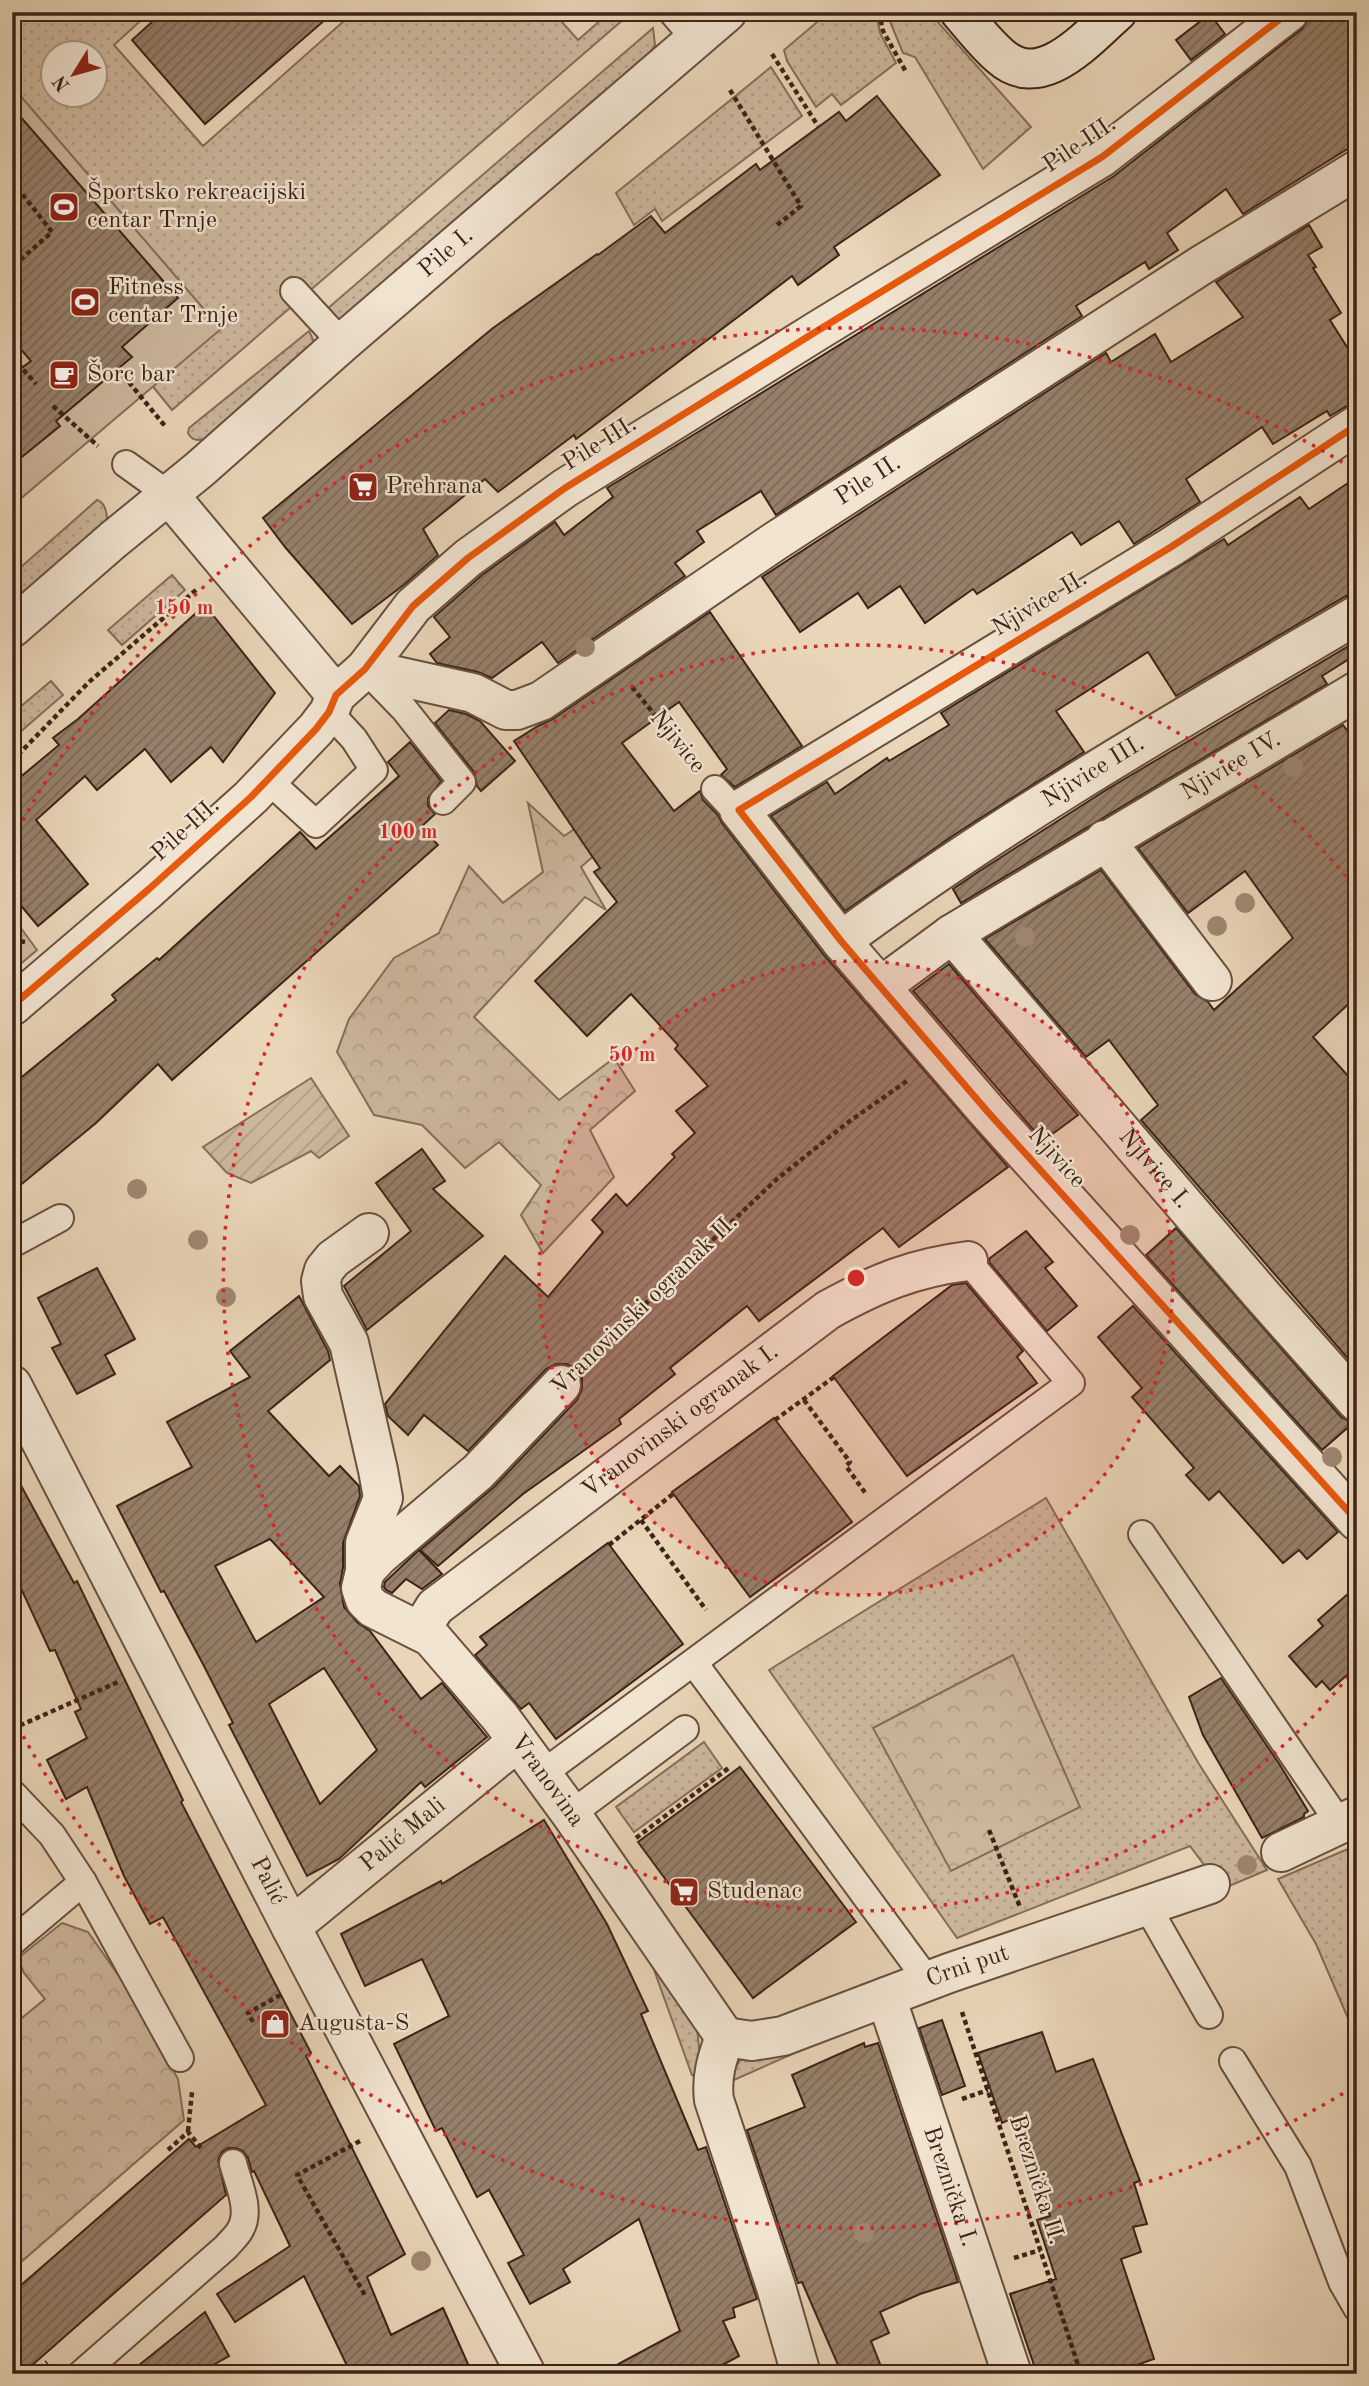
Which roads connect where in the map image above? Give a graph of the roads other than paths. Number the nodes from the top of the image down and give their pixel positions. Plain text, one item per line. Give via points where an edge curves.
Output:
1 (727, 12) edge
2 (960, 12) edge
3 (1117, 12) edge
4 (1289, 12) edge
5 (684, 26) edge
6 (1357, 170) edge
7 (294, 291) dead end
8 (342, 343) junction
9 (1357, 425) edge
10 (126, 464) road end
11 (168, 494) junction
12 (1357, 615) edge
13 (12, 628) edge
14 (365, 669) junction
15 (1357, 691) edge
16 (332, 704) junction
17 (268, 780) junction
18 (727, 800) joint
19 (443, 802) dead end
20 (1105, 840) junction
21 (952, 934) junction
22 (841, 941) junction
23 (1212, 981) dead end
24 (880, 987) junction
25 (12, 1006) edge
26 (60, 1218) dead end
27 (369, 1233) dead end
28 (12, 1244) edge
29 (968, 1261) joint
30 (12, 1385) edge
31 (561, 1385) road end
32 (1357, 1402) edge
33 (1357, 1521) edge
34 (1142, 1534) dead end
35 (365, 1571) junction
36 (420, 1631) junction
37 (694, 1663) junction
38 (685, 1729) dead end
39 (517, 1742) junction
40 (542, 1774) junction
41 (12, 1793) edge
42 (571, 1814) junction
43 (1348, 1820) edge
44 (1281, 1852) dead end
45 (83, 1882) junction
46 (1210, 1884) dead end
47 (1147, 1906) junction
48 (291, 1927) junction
49 (12, 1942) edge
50 (928, 1981) junction
51 (886, 1997) junction
52 (1209, 2015) dead end
53 (725, 2037) junction
54 (180, 2058) dead end
55 (1233, 2061) dead end
56 (233, 2164) dead end
57 (1357, 2308) edge
58 (81, 2374) edge
59 (526, 2374) edge
60 (802, 2374) edge
61 (1012, 2374) edge

1 - 5 street, Pile I.
2 - 3 street via 1001,58 1025,70 1047,67 1064,58
4 - 14 street, Pile III. via 1102,157 565,488 468,558 413,606
5 - 8 street, Pile I.
6 - 14 street, Pile II. via 1200,266 774,542 541,701 506,710 473,693
7 - 8 lane
8 - 11 street, Pile I.
9 - 18 street, Njivice II. via 1171,547
10 - 11 lane
11 - 13 street, Pile I.
11 - 16 street
12 - 22 street, Njivice III. via 1107,763
14 - 16 street, Pile III.
14 - 19 lane via 404,709 462,782
15 - 20 street, Njivice IV.
16 - 17 street, Pile III. via 316,729
16 - 17 lane via 374,770 316,824
17 - 25 street, Pile III.
18 - 22 street, Njivice
20 - 21 street, Njivice IV.
20 - 23 street
21 - 24 street, Njivice IV.
21 - 32 street, Njivice I.
22 - 24 street, Njivice
24 - 33 street, Njivice
26 - 28 lane
27 - 35 street, Vranovina via 333,1259 321,1282 323,1296 349,1343 383,1498 365,1543
29 - 36 street, Vranovinski ogranak I. via 907,1272 828,1310 435,1607
29 - 37 lane via 1070,1383
30 - 48 street, Palić
31 - 35 street, Vranovinski ogranak II. via 478,1472
34 - 43 lane
35 - 36 street, Vranovina via 361,1588 365,1600
36 - 39 street, Vranovina via 444,1650
37 - 40 lane
37 - 50 lane
38 - 42 lane
39 - 40 street, Vranovina
39 - 48 street, Palić Mali
40 - 42 street, Vranovina
41 - 45 lane via 52,1835
42 - 53 street, Vranovina
43 - 44 street
45 - 49 lane
45 - 54 lane
46 - 47 street, Crni put
47 - 50 street, Crni put
47 - 52 lane
48 - 59 street, Palić
50 - 51 street, Crni put
51 - 53 street, Crni put via 783,2036 752,2041
51 - 61 street, Breznička I.
53 - 60 street via 715,2064 714,2100
55 - 57 lane via 1298,2166 1342,2282
56 - 58 lane via 245,2217 241,2229

